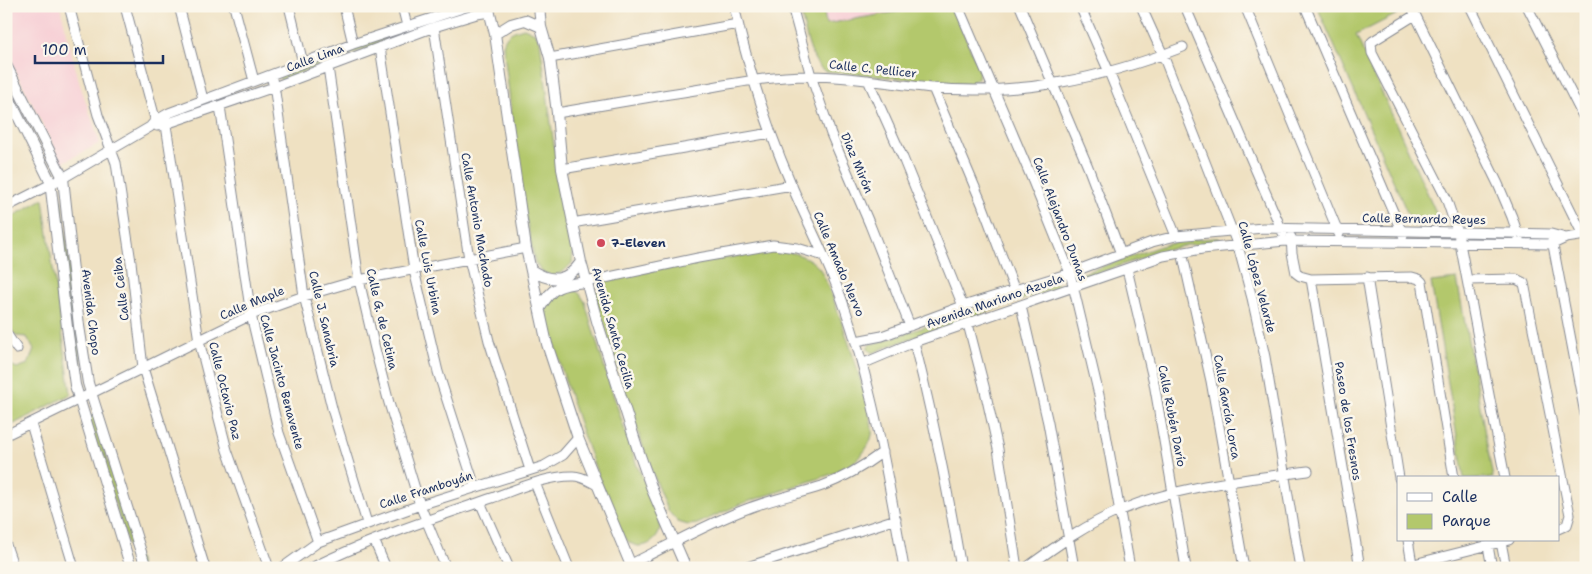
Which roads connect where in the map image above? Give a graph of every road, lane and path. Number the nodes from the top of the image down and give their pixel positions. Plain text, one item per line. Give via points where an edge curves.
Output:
1 (69, 6) edge
2 (124, 6) edge
3 (179, 6) edge
4 (234, 6) edge
5 (289, 6) edge
6 (344, 6) edge
7 (402, 6) edge
8 (469, 6) edge
9 (539, 6) edge
10 (734, 6) edge
11 (792, 6) edge
12 (958, 6) edge
13 (1020, 6) edge
14 (1080, 6) edge
15 (1141, 6) edge
16 (1185, 6) edge
17 (1245, 6) edge
18 (1305, 6) edge
19 (1411, 6) edge
20 (1470, 6) edge
21 (1527, 6) edge
22 (489, 9) edge
23 (1415, 15) junction
24 (738, 24) junction
25 (407, 26) junction
26 (434, 27) junction
27 (541, 27) junction
28 (495, 34) junction
29 (354, 44) junction
30 (1183, 47) dead end
31 (380, 48) junction
32 (1163, 55) junction
33 (550, 58) junction
34 (303, 63) junction
35 (6, 65) edge
36 (328, 66) junction
37 (1109, 72) junction
38 (271, 75) junction
39 (811, 76) junction
40 (752, 80) junction
41 (868, 80) junction
42 (254, 81) junction
43 (1053, 85) junction
44 (274, 87) junction
45 (933, 88) junction
46 (993, 90) junction
47 (6, 92) edge
48 (203, 99) junction
49 (220, 106) junction
50 (557, 112) junction
51 (1586, 122) edge
52 (157, 125) junction
53 (771, 133) junction
54 (112, 150) junction
55 (562, 170) junction
56 (63, 178) junction
57 (51, 185) junction
58 (792, 185) junction
59 (6, 207) edge
60 (572, 223) junction
61 (1286, 229) junction
62 (1339, 230) junction
63 (1401, 230) junction
64 (1234, 231) junction
65 (1458, 232) junction
66 (1517, 233) junction
67 (1585, 235) edge
68 (1176, 236) junction
69 (1552, 239) junction
70 (1289, 241) junction
71 (1340, 241) junction
72 (1406, 242) junction
73 (1461, 243) junction
74 (1520, 243) junction
75 (1238, 246) junction
76 (526, 248) junction
77 (1182, 252) junction
78 (1121, 254) junction
79 (824, 256) junction
80 (469, 258) junction
81 (581, 262) junction
82 (1127, 269) junction
83 (414, 270) junction
84 (531, 270) junction
85 (1070, 273) junction
86 (1367, 277) junction
87 (1311, 279) junction
88 (359, 280) junction
89 (1468, 280) junction
90 (586, 282) junction
91 (1074, 288) junction
92 (1015, 291) junction
93 (304, 296) junction
94 (963, 306) junction
95 (1021, 306) junction
96 (540, 308) junction
97 (251, 315) junction
98 (968, 324) junction
99 (910, 326) junction
100 (6, 333) edge
101 (199, 341) junction
102 (856, 341) junction
103 (914, 342) junction
104 (17, 348) dead end
105 (862, 364) junction
106 (143, 368) junction
107 (91, 394) junction
108 (80, 400) junction
109 (1586, 419) edge
110 (31, 424) junction
111 (7, 433) edge
112 (578, 438) junction
113 (883, 452) junction
114 (530, 470) junction
115 (1308, 471) dead end
116 (1284, 474) junction
117 (1398, 476) edge
118 (1454, 476) edge
119 (1505, 476) edge
120 (1228, 481) junction
121 (535, 483) junction
122 (597, 486) junction
123 (475, 487) junction
124 (1174, 492) junction
125 (480, 502) junction
126 (420, 505) junction
127 (1121, 510) junction
128 (896, 519) junction
129 (426, 520) junction
130 (367, 523) junction
131 (1560, 529) edge
132 (1069, 537) junction
133 (374, 540) junction
134 (318, 542) junction
135 (675, 542) junction
136 (1408, 542) edge
137 (1464, 542) edge
138 (1502, 542) edge
139 (1505, 542) edge
140 (6, 545) edge
141 (1488, 546) junction
142 (1466, 551) junction
143 (327, 564) edge
144 (1412, 564) junction
145 (632, 566) edge
146 (14, 568) edge
147 (74, 568) edge
148 (131, 568) edge
149 (146, 568) edge
150 (205, 568) edge
151 (269, 568) edge
152 (282, 568) edge
153 (311, 568) edge
154 (386, 568) edge
155 (446, 568) edge
156 (509, 568) edge
157 (569, 568) edge
158 (686, 568) edge
159 (744, 568) edge
160 (904, 568) edge
161 (961, 568) edge
162 (1017, 568) edge
163 (1026, 568) edge
164 (1074, 568) edge
165 (1130, 568) edge
166 (1186, 568) edge
167 (1244, 568) edge
168 (1300, 568) edge
169 (1360, 568) edge
170 (1398, 568) edge
171 (1492, 568) edge
172 (1506, 568) edge

1 - 54 street, Calle Ceiba via 98,115
2 - 52 street, Calle Octavio Paz
3 - 48 street
4 - 42 street
5 - 34 street
6 - 29 street
7 - 25 street
8 - 25 street, Calle Lima
9 - 27 street, Avenida Santa Cecilia
10 - 24 street, Calle Amado Nervo
11 - 39 street, Diaz Mirón
12 - 46 street, Calle Alejandro Dumas
13 - 43 street
14 - 37 street
15 - 32 street, Calle López Velarde
16 - 61 street
17 - 62 street
18 - 63 street
19 - 23 street
20 - 67 street
21 - 51 street
22 - 26 street, Calle Lima
22 - 28 street
23 - 65 street via 1373,41 1372,53 1446,198
23 - 66 street via 1498,184
24 - 33 street
24 - 40 street, Calle Amado Nervo
25 - 29 street, Calle Lima
26 - 31 street, Calle Lima
26 - 80 street, Calle Antonio Machado
27 - 28 street via 525,20
27 - 33 street, Avenida Santa Cecilia
28 - 76 street
29 - 34 street, Calle Lima
30 - 32 street, Calle C. Pellicer
31 - 36 street, Calle Lima
31 - 83 street, Calle Luis Urbina
32 - 37 street, Calle C. Pellicer
32 - 64 street, Calle López Velarde
33 - 50 street, Avenida Santa Cecilia
34 - 38 street, Calle Lima
35 - 56 street, Avenida Chopo
36 - 44 street, Calle Lima
36 - 88 street, Calle G. de Cetina
37 - 43 street, Calle C. Pellicer
37 - 68 street
38 - 42 street, Calle Lima
38 - 44 street, Calle J. Sanabria
39 - 40 street, Calle C. Pellicer
39 - 41 street, Calle C. Pellicer
39 - 99 street, Diaz Mirón via 831,134
40 - 50 street, Calle C. Pellicer
40 - 53 street, Calle Amado Nervo
41 - 45 street, Calle C. Pellicer
41 - 94 street
42 - 48 street, Calle Lima
43 - 46 street, Calle C. Pellicer
43 - 78 street
44 - 49 street, Calle Lima
44 - 93 street, Calle J. Sanabria
45 - 46 street, Calle C. Pellicer
45 - 92 street
46 - 85 street, Calle Alejandro Dumas
47 - 57 street, Avenida Chopo
48 - 52 street, Calle Lima via 169,113
49 - 52 street, Calle Lima
49 - 97 street, Calle Jacinto Benavente
50 - 55 street, Avenida Santa Cecilia
52 - 54 street, Calle Lima
52 - 101 street, Calle Octavio Paz
53 - 55 street
53 - 58 street, Calle Amado Nervo
54 - 56 street, Calle Lima
54 - 106 street, Calle Ceiba via 131,262
55 - 60 street, Avenida Santa Cecilia
56 - 57 street, Calle Lima
56 - 107 street, Avenida Chopo via 79,326
57 - 59 street, Calle Lima
57 - 108 street, Avenida Chopo via 67,327
58 - 60 street
58 - 79 street, Calle Amado Nervo
60 - 81 street, Avenida Santa Cecilia
61 - 62 street, Calle Bernardo Reyes
61 - 64 street, Avenida Mariano Azuela
61 - 70 street
62 - 63 street, Calle Bernardo Reyes
62 - 71 street
63 - 65 street, Calle Bernardo Reyes
63 - 72 street
64 - 68 street, Avenida Mariano Azuela
64 - 75 street, Calle López Velarde
65 - 66 street, Calle Bernardo Reyes
65 - 73 street
66 - 69 street, Calle Bernardo Reyes
66 - 74 street
67 - 69 street, Calle Bernardo Reyes
68 - 78 street, Avenida Mariano Azuela
69 - 74 street, Calle Bernardo Reyes
69 - 109 street
70 - 71 street, Calle Bernardo Reyes
70 - 75 street, Avenida Mariano Azuela
70 - 87 street via 1296,273
71 - 72 street, Calle Bernardo Reyes
72 - 73 street, Calle Bernardo Reyes
73 - 74 street, Calle Bernardo Reyes
73 - 89 street
75 - 77 street, Avenida Mariano Azuela
75 - 116 street, Calle López Velarde via 1264,357
76 - 80 street, Calle Maple
76 - 84 street
77 - 82 street, Avenida Mariano Azuela
77 - 120 street, Calle García Lorca via 1211,382
78 - 85 street, Avenida Mariano Azuela
79 - 90 street via 773,245
79 - 102 street, Calle Amado Nervo
80 - 83 street, Calle Maple
80 - 114 street, Calle Antonio Machado via 489,341
81 - 84 street via 558,279 545,278
81 - 90 street, Avenida Santa Cecilia
82 - 91 street, Avenida Mariano Azuela
82 - 124 street, Calle Rubén Darío via 1154,383
83 - 88 street, Calle Maple
83 - 123 street, Calle Luis Urbina via 438,372
84 - 96 street
85 - 91 street, Calle Alejandro Dumas
85 - 92 street, Avenida Mariano Azuela
86 - 87 street
86 - 117 street
86 - 118 street via 1412,277 1419,279 1424,288
87 - 169 street, Paseo de los Fresnos
88 - 93 street, Calle Maple
88 - 126 street, Calle G. de Cetina via 389,403
89 - 119 street
89 - 131 street via 1516,278 1524,283 1570,515 1566,525
90 - 96 street via 555,288
90 - 135 street, Avenida Santa Cecilia via 638,450
91 - 95 street, Avenida Mariano Azuela
91 - 127 street, Calle Alejandro Dumas
92 - 94 street, Avenida Mariano Azuela
93 - 97 street, Calle Maple
93 - 130 street, Calle J. Sanabria via 333,412
94 - 99 street, Avenida Mariano Azuela
95 - 98 street, Avenida Mariano Azuela
95 - 132 street
96 - 112 street
97 - 101 street, Calle Maple
97 - 134 street, Calle Jacinto Benavente via 279,433
98 - 103 street, Avenida Mariano Azuela
98 - 162 street via 998,450
99 - 102 street, Avenida Mariano Azuela
100 - 104 street
101 - 106 street, Calle Maple
101 - 151 street, Calle Octavio Paz via 227,450
102 - 105 street, Calle Amado Nervo
103 - 105 street, Avenida Mariano Azuela
103 - 161 street via 945,473
105 - 113 street, Calle Amado Nervo
106 - 107 street, Calle Maple
106 - 150 street, Calle Ceiba
107 - 108 street, Calle Maple
107 - 149 street, Avenida Chopo
108 - 110 street, Calle Maple
108 - 148 street, Avenida Chopo
110 - 111 street, Calle Maple
110 - 147 street
112 - 114 street, Calle Framboyán via 554,461
112 - 122 street
113 - 128 street, Calle Amado Nervo
113 - 135 street via 840,478 750,508
114 - 123 street, Calle Framboyán
115 - 116 street
116 - 120 street
116 - 168 street, Calle López Velarde
120 - 124 street
120 - 167 street, Calle García Lorca
121 - 122 street via 574,476
121 - 125 street
121 - 157 street
122 - 145 street
123 - 126 street, Calle Framboyán
124 - 127 street
124 - 166 street, Calle Rubén Darío
125 - 129 street
125 - 156 street
126 - 129 street, Calle G. de Cetina
126 - 130 street, Calle Framboyán
127 - 132 street
127 - 165 street, Calle Alejandro Dumas
128 - 159 street
128 - 160 street, Calle Amado Nervo
129 - 133 street
129 - 155 street, Calle G. de Cetina
130 - 134 street, Calle Framboyán
132 - 163 street
132 - 164 street
133 - 143 street
133 - 154 street
134 - 152 street, Calle Framboyán
135 - 145 street
135 - 158 street, Avenida Santa Cecilia
136 - 144 street
137 - 142 street
138 - 141 street
139 - 172 street
140 - 146 street
141 - 142 street
141 - 171 street
142 - 144 street
143 - 153 street
144 - 170 street

